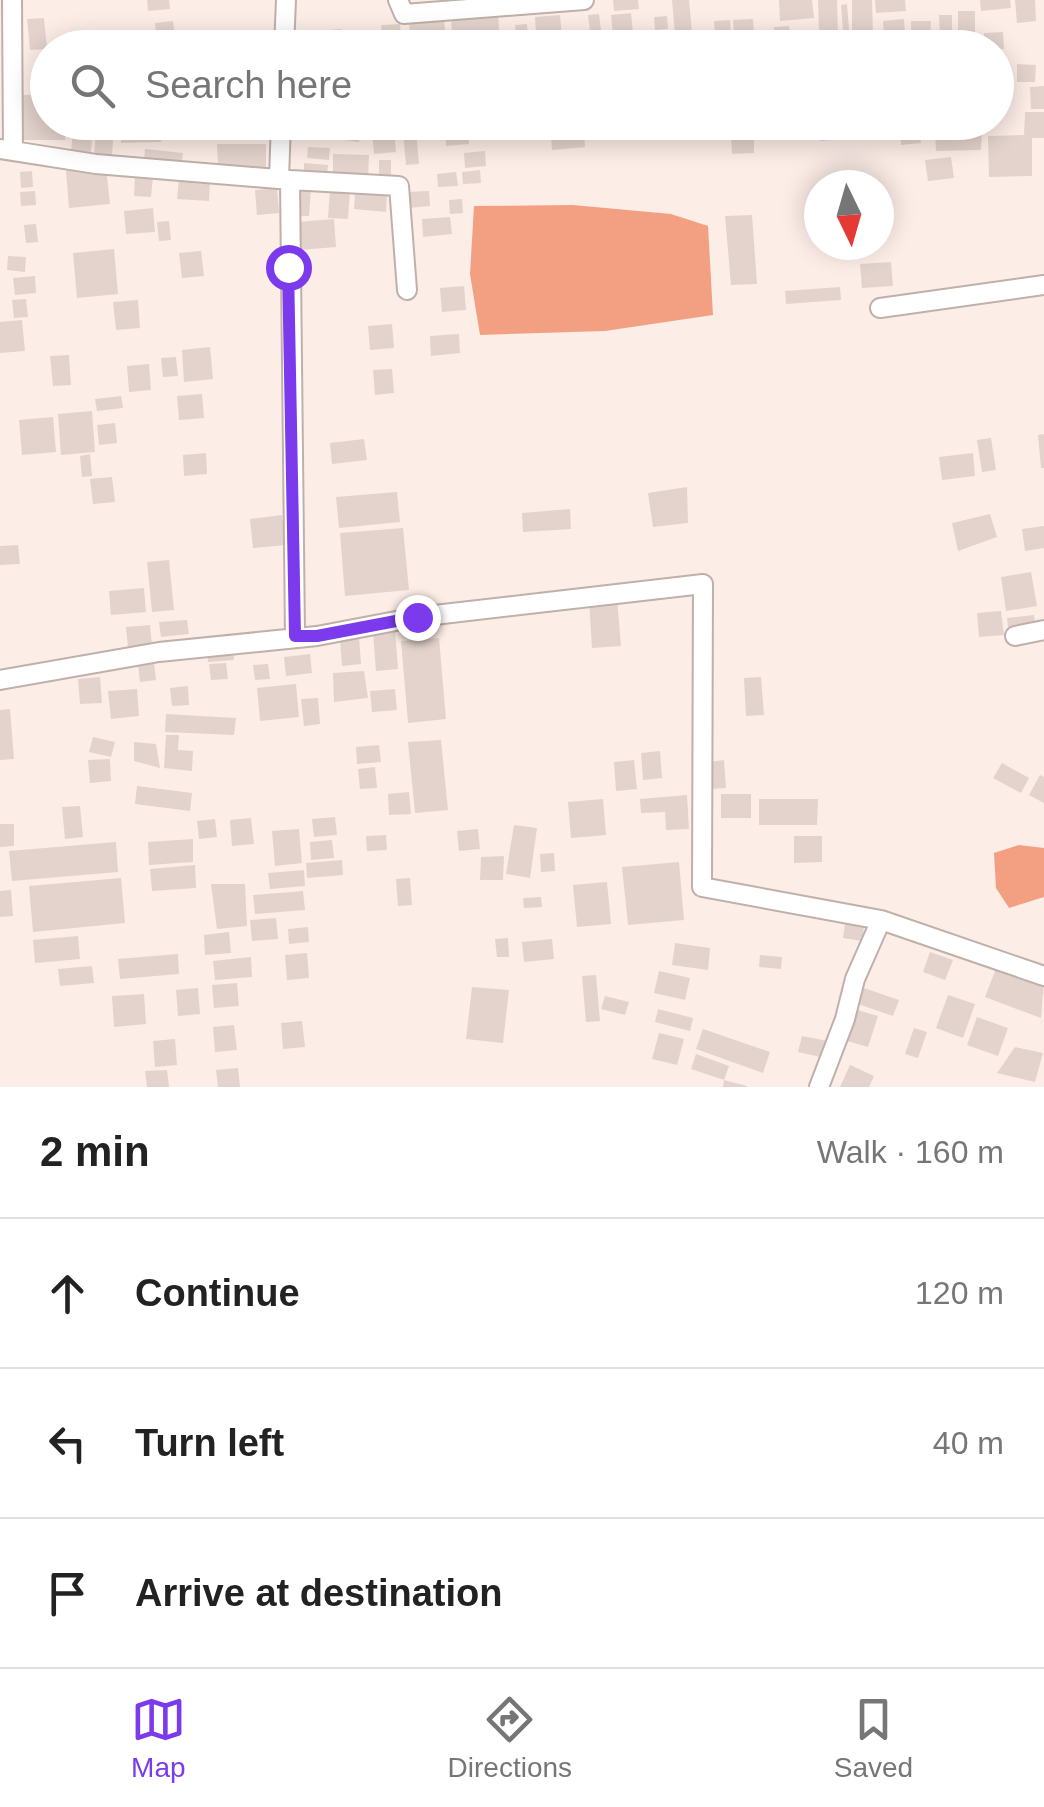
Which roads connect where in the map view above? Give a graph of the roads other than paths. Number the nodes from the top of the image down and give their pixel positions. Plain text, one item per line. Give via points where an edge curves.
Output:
1 (12, 0) edge
2 (286, 0) edge
3 (398, 0) edge
4 (584, 0) edge
5 (285, 30) edge
6 (282, 140) edge
7 (6, 150) edge
8 (284, 179) junction
9 (1044, 284) edge
10 (408, 290) dead end
11 (880, 308) dead end
12 (1044, 630) edge
13 (295, 636) junction
14 (1016, 636) dead end
15 (0, 680) edge
16 (881, 920) junction
17 (1044, 976) edge
18 (820, 1087) edge

1 - 7 street
2 - 5 street
3 - 4 street via 404,14
6 - 8 street
7 - 8 street
8 - 10 street via 399,186
8 - 13 street
9 - 11 street
12 - 14 street
13 - 15 street
13 - 16 street via 703,584 702,887
16 - 17 street
16 - 18 street

